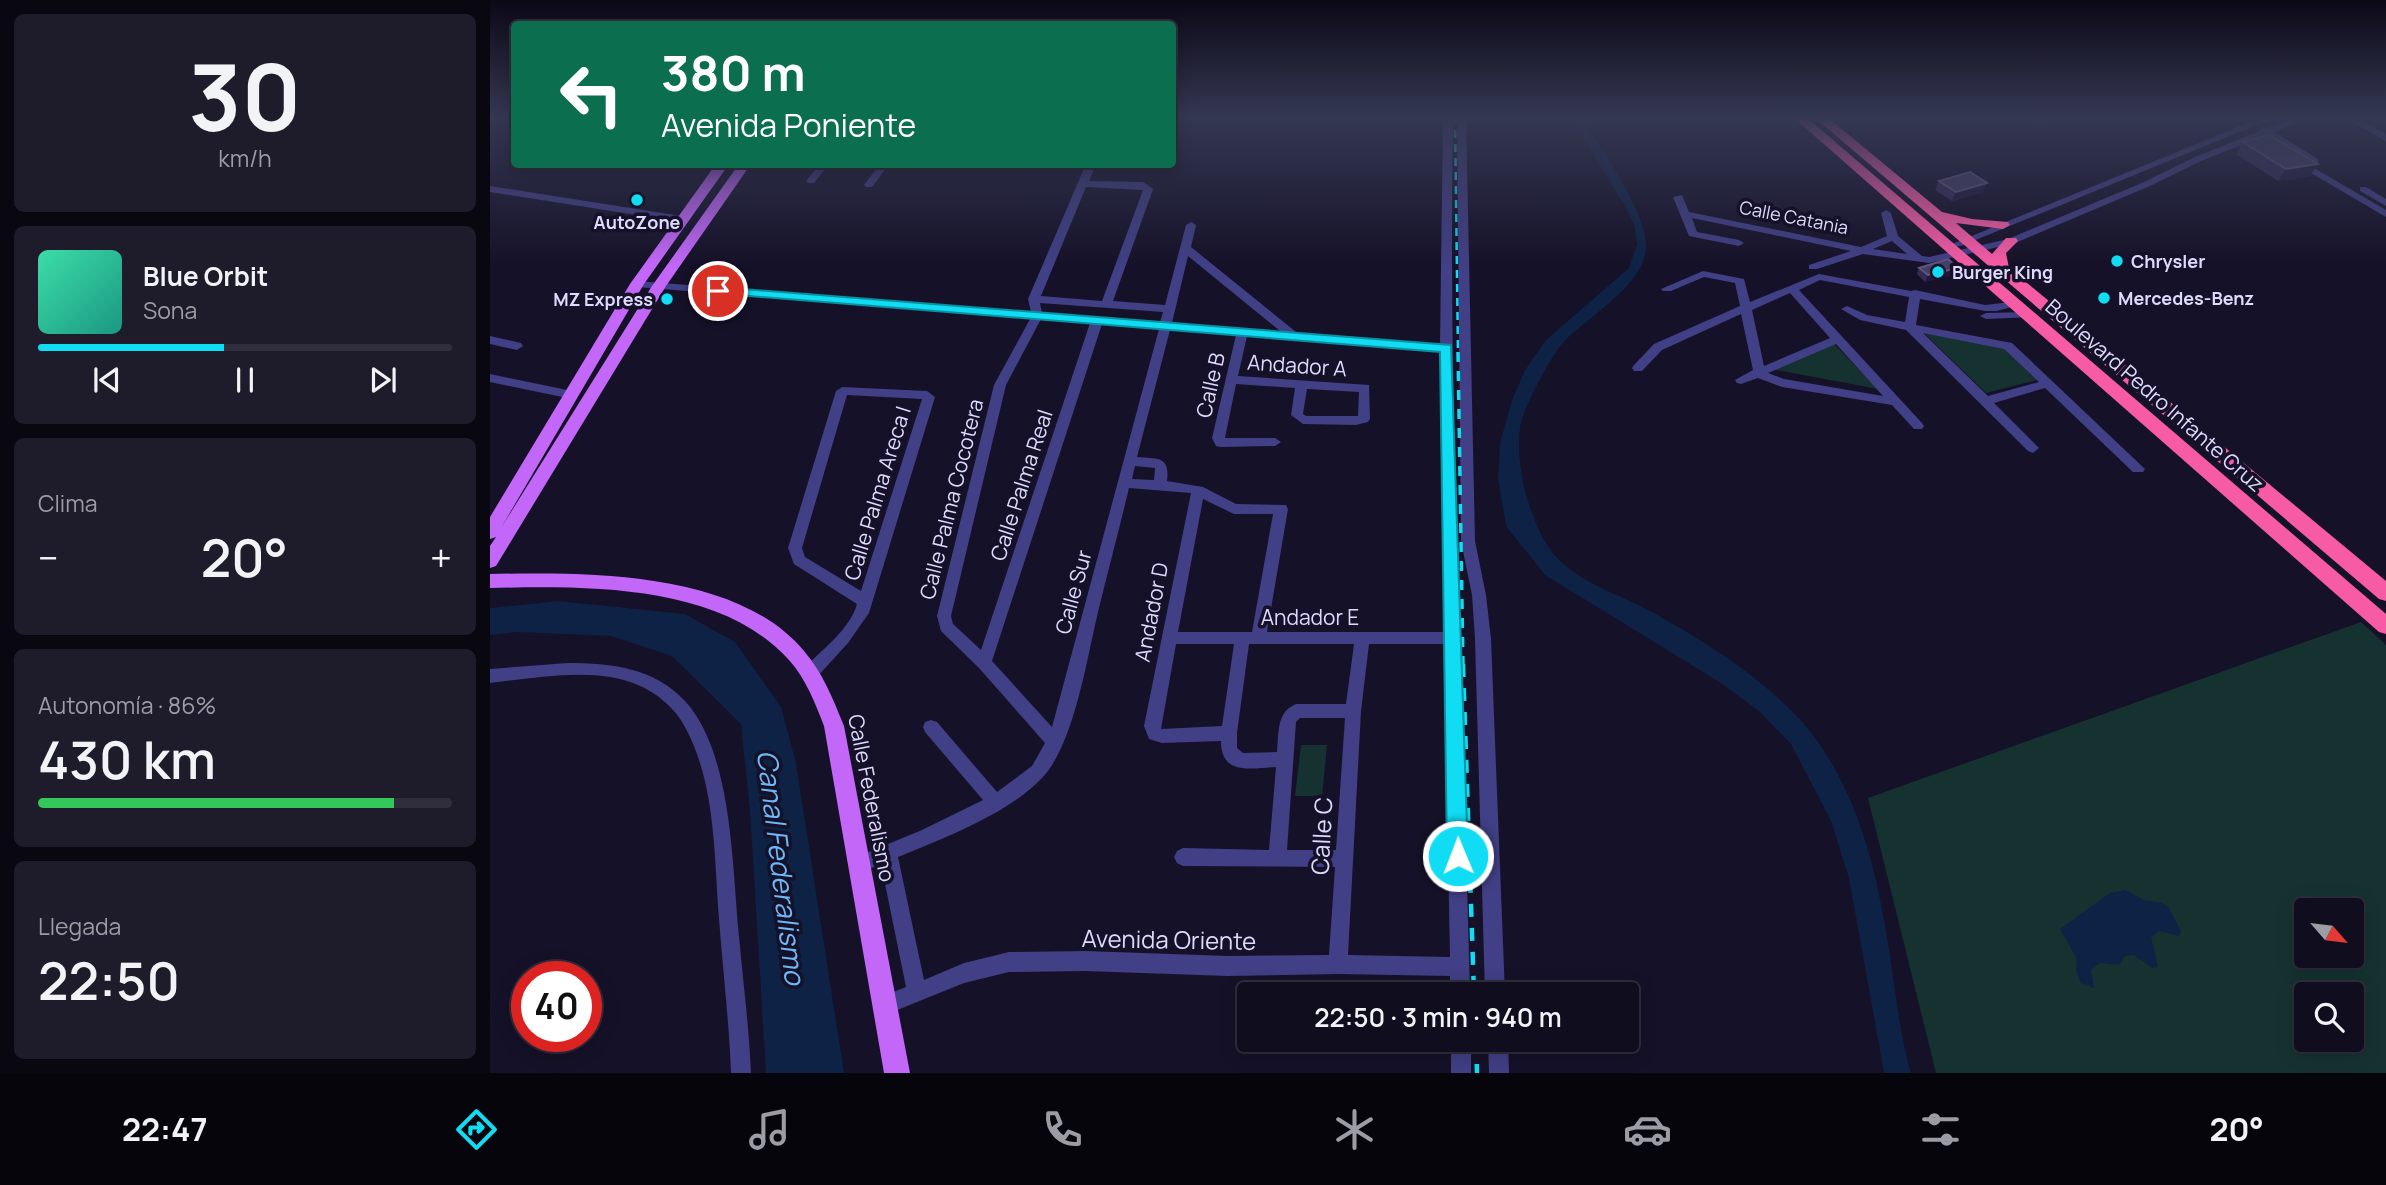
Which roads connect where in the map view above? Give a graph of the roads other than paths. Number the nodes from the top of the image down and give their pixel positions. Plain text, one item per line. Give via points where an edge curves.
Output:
1 (1448, 166) edge
2 (1462, 166) edge
3 (1855, 166) edge
4 (1878, 166) edge
5 (2148, 166) edge
6 (2184, 166) edge
7 (2306, 166) edge
8 (2324, 166) edge
9 (720, 168) edge
10 (742, 168) edge
11 (822, 168) edge
12 (882, 168) edge
13 (1089, 168) edge
14 (811, 181) dead end
15 (1083, 184) junction
16 (869, 185) dead end
17 (490, 189) edge
18 (1678, 197) dead end
19 (2386, 203) edge
20 (1933, 212) junction
21 (1886, 213) dead end
22 (1685, 214) junction
23 (2386, 214) edge
24 (681, 219) junction
25 (1736, 223) junction
26 (1191, 225) dead end
27 (2003, 225) junction
28 (1893, 237) junction
29 (2011, 241) junction
30 (1739, 243) junction
31 (1972, 244) junction
32 (1185, 248) junction
33 (1862, 248) junction
34 (1951, 250) junction
35 (1742, 258) dead end
36 (1917, 258) junction
37 (1813, 267) dead end
38 (2002, 268) junction
39 (637, 284) junction
40 (659, 286) junction
41 (1667, 289) dead end
42 (1791, 289) junction
43 (1915, 295) junction
44 (1034, 299) junction
45 (2014, 303) junction
46 (1106, 304) junction
47 (1748, 307) junction
48 (1169, 309) junction
49 (1847, 309) dead end
50 (2028, 315) junction
51 (1037, 316) junction
52 (1097, 321) junction
53 (1165, 327) junction
54 (1910, 327) junction
55 (1242, 332) junction
56 (1293, 336) junction
57 (490, 340) edge
58 (1838, 340) junction
59 (517, 346) dead end
60 (1446, 348) junction
61 (1638, 368) dead end
62 (1760, 373) junction
63 (490, 379) edge
64 (1230, 380) junction
65 (1741, 380) dead end
66 (2046, 384) junction
67 (1301, 385) junction
68 (572, 395) junction
69 (1985, 401) junction
70 (1896, 402) junction
71 (1918, 426) dead end
72 (1275, 442) dead end
73 (2033, 447) dead end
74 (1129, 461) junction
75 (2138, 469) dead end
76 (1124, 483) junction
77 (1160, 485) junction
78 (1198, 490) junction
79 (490, 532) edge
80 (490, 561) edge
81 (490, 581) edge
82 (2386, 593) edge
83 (865, 601) junction
84 (2386, 626) edge
85 (1169, 638) junction
86 (1250, 638) junction
87 (1362, 638) junction
88 (1451, 638) junction
89 (985, 663) junction
90 (811, 672) junction
91 (490, 676) edge
92 (1353, 711) junction
93 (931, 727) dead end
94 (1229, 733) junction
95 (1055, 743) junction
96 (1283, 759) junction
97 (995, 802) junction
98 (888, 853) junction
99 (1183, 858) dead end
100 (1277, 858) junction
101 (1344, 859) junction
102 (860, 864) junction
103 (1338, 964) junction
104 (1460, 967) junction
105 (1460, 982) edge
106 (1495, 982) edge
107 (917, 992) junction
108 (885, 1005) junction
109 (1461, 1052) edge
110 (1498, 1052) edge
111 (741, 1073) edge
112 (897, 1073) edge
113 (1461, 1073) edge
114 (1499, 1073) edge

1 - 60 street
2 - 106 street via 1468,541 1483,639
3 - 34 highway, Boulevard Pedro Infante Cruz
4 - 20 highway, Boulevard Pedro Infante Cruz
5 - 27 street
6 - 29 street
7 - 23 street
8 - 19 street
9 - 24 main road
10 - 40 main road
11 - 14 street
12 - 16 street
13 - 15 street
15 - 44 street
15 - 46 street via 1143,185 1148,189
17 - 24 street
18 - 22 street
20 - 27 highway via 1961,221
20 - 31 highway, Boulevard Pedro Infante Cruz
21 - 28 street
22 - 25 street, Calle Catania
22 - 30 street via 1694,235
24 - 39 main road
25 - 30 street
25 - 33 street, Calle Catania
26 - 32 street, Calle Sur
27 - 31 street
28 - 33 street
28 - 36 street
29 - 31 street
29 - 38 highway via 1999,252
30 - 35 street
31 - 34 street
31 - 38 highway, Boulevard Pedro Infante Cruz
32 - 48 street, Calle Sur
32 - 56 street
33 - 36 street, Calle Catania
33 - 37 street
34 - 36 street
34 - 45 highway, Boulevard Pedro Infante Cruz
38 - 82 highway, Boulevard Pedro Infante Cruz
39 - 40 street
39 - 68 main road
40 - 51 street
40 - 80 main road
41 - 47 street via 1703,274 1734,279 1742,284
42 - 43 street via 1810,280
42 - 47 street
42 - 58 street
43 - 45 street via 1991,309
43 - 50 street via 1994,317
43 - 54 street
44 - 46 street
44 - 51 street
45 - 50 highway, Boulevard Pedro Infante Cruz
46 - 48 street
47 - 61 street via 1666,342
47 - 62 street
48 - 53 street, Calle Sur
49 - 54 street
50 - 84 highway, Boulevard Pedro Infante Cruz
51 - 52 street
51 - 89 street, Calle Palma Cocotera via 1000,385 944,616 946,627
52 - 53 street
52 - 89 street, Calle Palma Real
53 - 55 street
53 - 74 street, Calle Sur
54 - 66 street via 2004,344
54 - 69 street
55 - 56 street
55 - 64 street, Calle B
56 - 60 street
57 - 59 street
58 - 62 street
58 - 70 street
60 - 88 street
62 - 65 street
62 - 70 street via 1782,383
63 - 68 street
64 - 67 street, Andador A
64 - 72 street, Calle B via 1218,438 1224,443
66 - 69 street
66 - 75 street
67 - 67 street, Andador A via 1297,415 1303,420 1360,421 1365,415 1367,390
68 - 79 main road
69 - 73 street
70 - 71 street
74 - 76 street, Calle Sur
74 - 77 street via 1159,464 1163,469
76 - 77 street
76 - 95 street, Calle Sur
77 - 78 street
78 - 85 street, Andador D
78 - 86 street via 1234,509 1281,509
81 - 90 main road, Calle Federalismo via 634,586 702,597 773,632
83 - 83 street, Calle Palma Areca I via 795,555 842,391 928,395
83 - 90 street, Calle Palma Areca I via 855,624
85 - 86 street, Andador E
85 - 94 street, Andador D via 1152,726 1155,734
86 - 87 street, Andador E
86 - 94 street
87 - 88 street, Andador E
87 - 92 street, Calle C
88 - 104 street
89 - 95 street, Calle Palma Cocotera
90 - 102 main road, Calle Federalismo via 834,726
91 - 111 street via 594,670 623,673 669,695 692,723 708,762 719,827
92 - 96 street via 1292,713
92 - 101 street, Calle C
93 - 97 street
94 - 96 street via 1229,751 1239,761
95 - 97 street, Calle Sur via 1028,782
96 - 100 street
97 - 98 street, Calle Sur
98 - 102 street, Calle Sur
98 - 107 street
99 - 100 street
100 - 101 street
101 - 103 street, Calle C
102 - 108 main road, Calle Federalismo
103 - 104 street, Avenida Oriente
103 - 107 street, Avenida Oriente via 1009,962
104 - 105 street
107 - 108 street, Avenida Oriente
108 - 112 main road, Calle Federalismo
109 - 113 street
110 - 114 street

